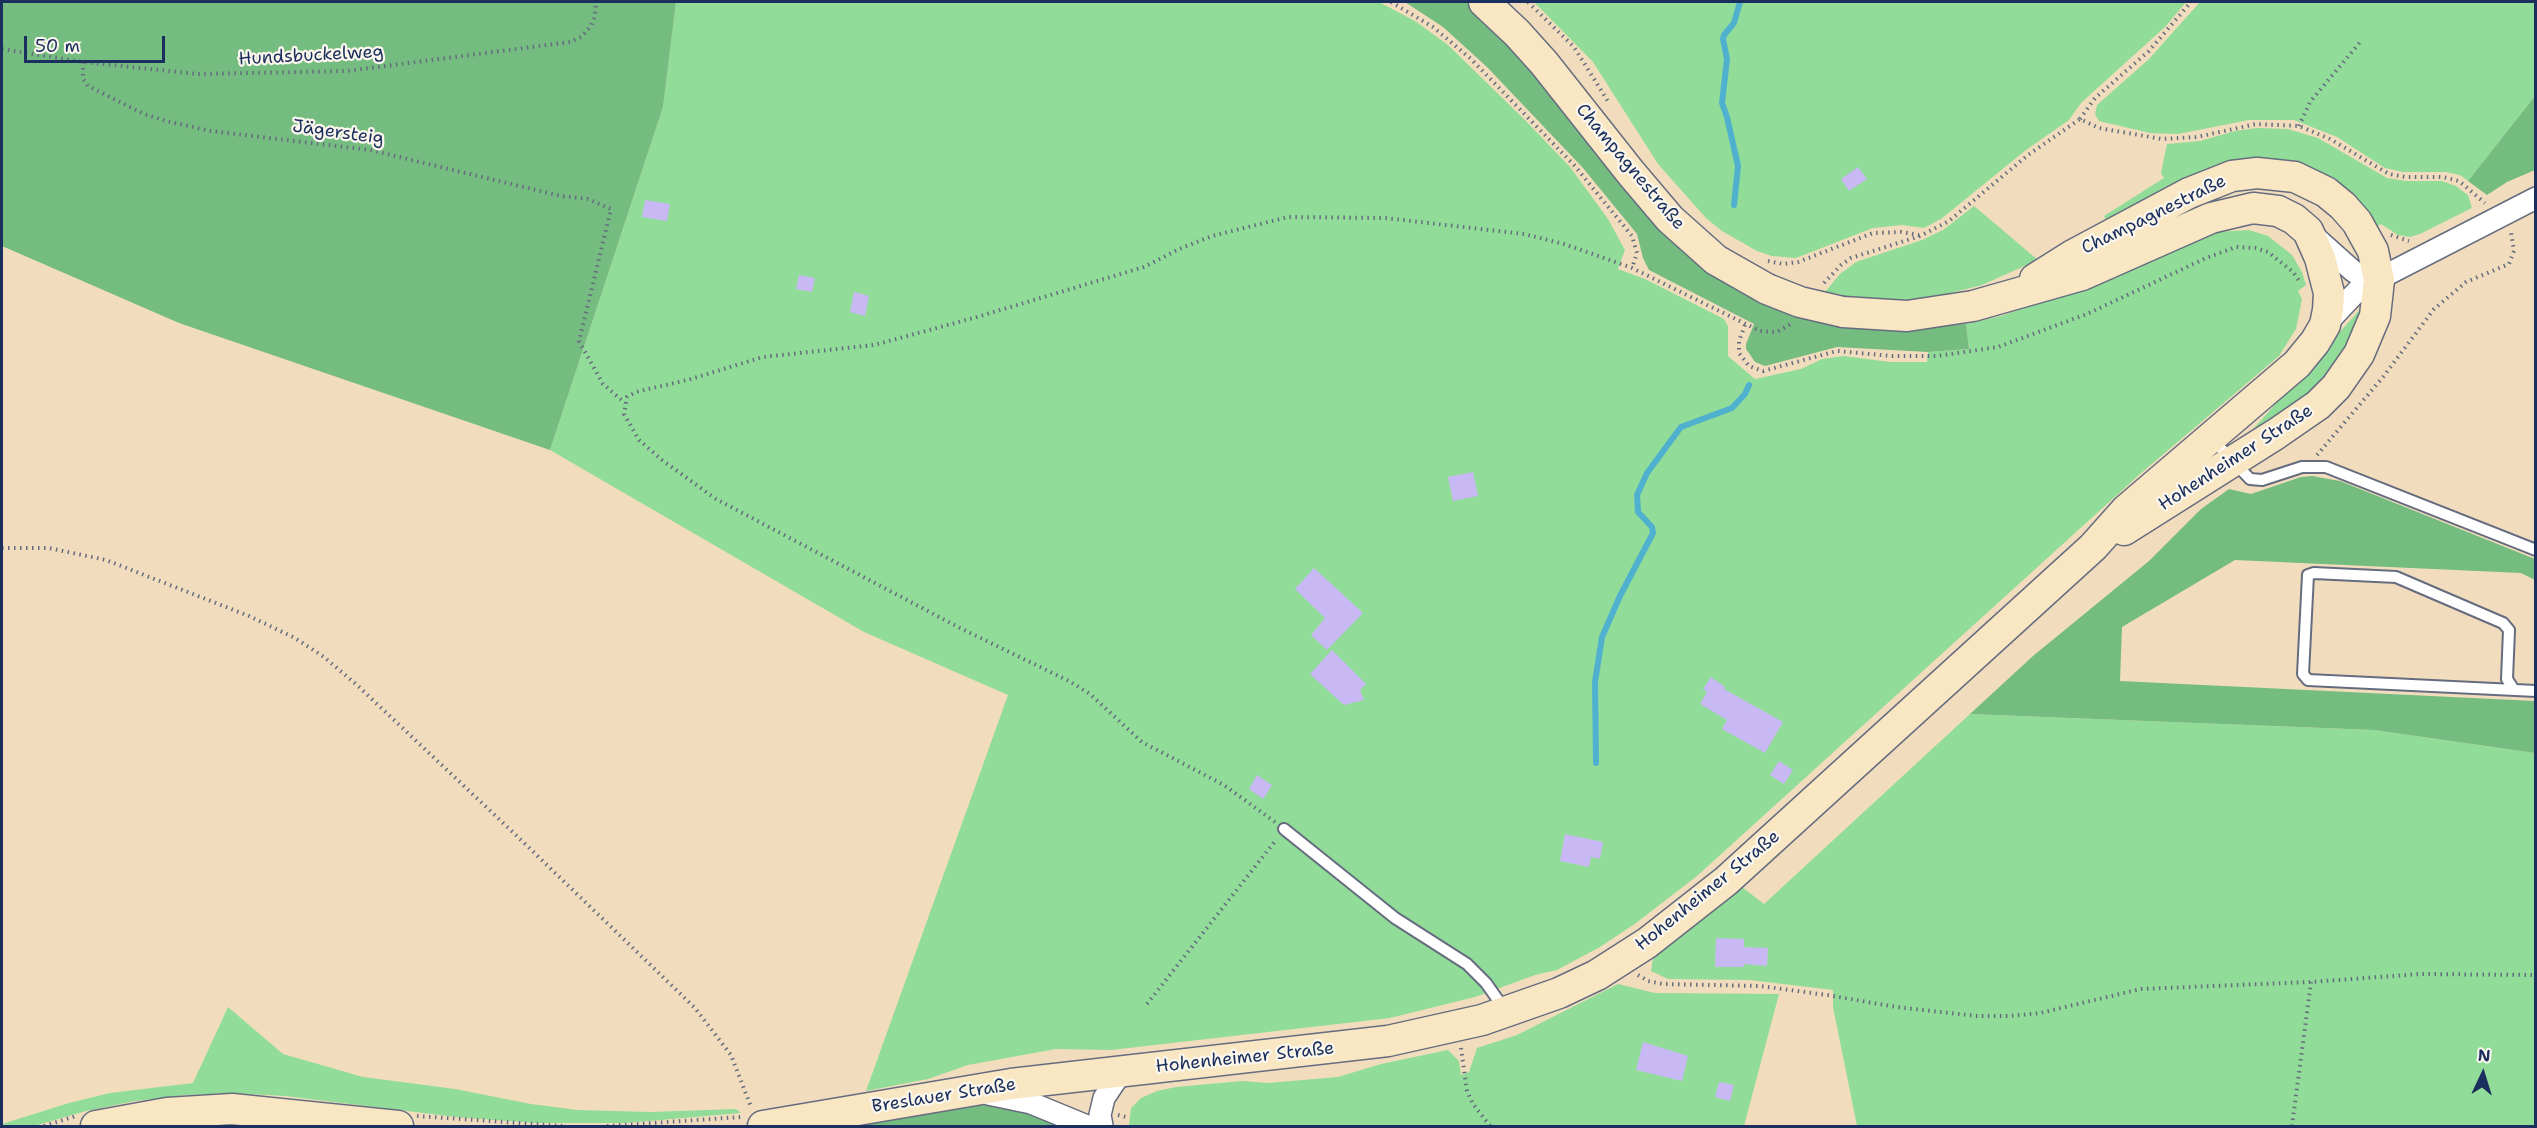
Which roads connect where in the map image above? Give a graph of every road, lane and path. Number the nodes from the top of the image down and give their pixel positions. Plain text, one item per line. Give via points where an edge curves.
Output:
1 (596, 2) edge
2 (1391, 2) edge
3 (1484, 2) edge
4 (1528, 2) edge
5 (2191, 2) edge
6 (2361, 41) dead end
7 (2, 49) edge
8 (83, 62) junction
9 (1614, 112) dead end
10 (2080, 119) junction
11 (2299, 126) junction
12 (2535, 198) edge
13 (2483, 202) dead end
14 (2503, 215) junction
15 (2308, 231) junction
16 (1920, 236) junction
17 (1759, 257) dead end
18 (1632, 268) junction
19 (2379, 280) junction
20 (1823, 284) dead end
21 (2304, 292) dead end
22 (2011, 294) junction
23 (2325, 325) junction
24 (625, 403) junction
25 (2210, 438) junction
26 (2232, 463) junction
27 (2310, 466) junction
28 (2093, 547) junction
29 (2, 548) edge
30 (2535, 550) edge
31 (2514, 690) junction
32 (2535, 691) edge
33 (1284, 829) junction
34 (1621, 960) junction
35 (2535, 975) edge
36 (2311, 982) junction
37 (1147, 1004) dead end
38 (1506, 1012) junction
39 (1456, 1027) junction
40 (1126, 1071) junction
41 (966, 1091) junction
42 (758, 1121) edge
43 (96, 1126) edge
44 (398, 1126) edge
45 (1087, 1126) edge
46 (1102, 1126) edge
47 (1490, 1126) edge
48 (2292, 1126) edge

1 - 8 path, Hundsbuckelweg via 591,26 570,42 358,70 198,74
2 - 18 path via 1433,27 1471,58 1574,165 1632,236 1637,253
3 - 22 main road, Champagnestraße, bridge via 1544,63 1630,173 1678,226 1716,260 1767,289 1843,312 1884,316 1930,314
4 - 9 path via 1574,47
5 - 10 path via 2149,51 2095,98
6 - 11 path via 2307,106
7 - 8 path, Hundsbuckelweg
8 - 24 path, Jägersteig via 88,86 166,121 212,131 370,150 588,199 611,209 579,341 603,384
10 - 11 path via 2099,128 2162,139 2197,137 2256,124
10 - 16 path via 2028,155 1949,221
11 - 13 path via 2330,138 2389,174 2459,181
12 - 14 street, Hohenheimer Straße
14 - 19 street, Hohenheimer Straße
14 - 27 path via 2514,246 2509,264 2466,282 2434,309
15 - 19 street, Champagnestraße via 2353,271
15 - 22 main road, Champagnestraße via 2278,211 2240,210 2211,218 2082,275
15 - 23 main road via 2328,285
16 - 17 path via 1901,232 1873,234 1791,263
16 - 20 path via 1851,258
18 - 21 path via 1745,325 1739,353 1745,363 1758,370 1837,351 1953,356 1998,347 2087,314 2236,247 2268,252 2293,272
18 - 24 path via 1524,234 1385,218 1281,217 1199,241 1144,267 977,317 874,345 763,357 636,392
19 - 22 main road, Champagnestraße via 2368,241 2335,198 2306,181 2257,172 2232,176 2189,193 2073,255
19 - 23 street, Hohenheimer Straße via 2355,293
19 - 26 main road, Hohenheimer Straße via 2371,329 2342,380 2302,417
23 - 25 main road, Hohenheimer Straße via 2297,364
24 - 33 path via 627,421 639,440 716,499 1069,681 1090,694 1142,742 1224,785
25 - 26 lane
25 - 28 main road, Hohenheimer Straße via 2126,510
26 - 27 lane via 2245,477 2256,480
26 - 28 main road, Hohenheimer Straße
27 - 30 lane via 2336,470
28 - 34 main road, Hohenheimer Straße via 1726,881
29 - 42 path via 58,549 106,560 249,616 324,657 695,1008 731,1055
31 - 31 lane via 2308,680 2303,674 2307,578 2314,573 2396,577 2503,623 2509,630 2507,679
31 - 32 lane
33 - 37 path
33 - 38 lane via 1395,918 1467,964
34 - 36 path via 1643,979 1656,984 1760,986 1976,1016 2040,1013 2141,989
34 - 38 main road, Hohenheimer Straße via 1571,988
35 - 36 path via 2420,974
36 - 48 path
38 - 39 main road, Hohenheimer Straße
39 - 40 main road, Hohenheimer Straße via 1388,1041
39 - 47 path via 1467,1091
40 - 41 main road, Breslauer Straße
40 - 46 street via 1104,1098
41 - 42 main road, Breslauer Straße
41 - 45 street via 1019,1100
43 - 44 main road via 167,1113 232,1109

